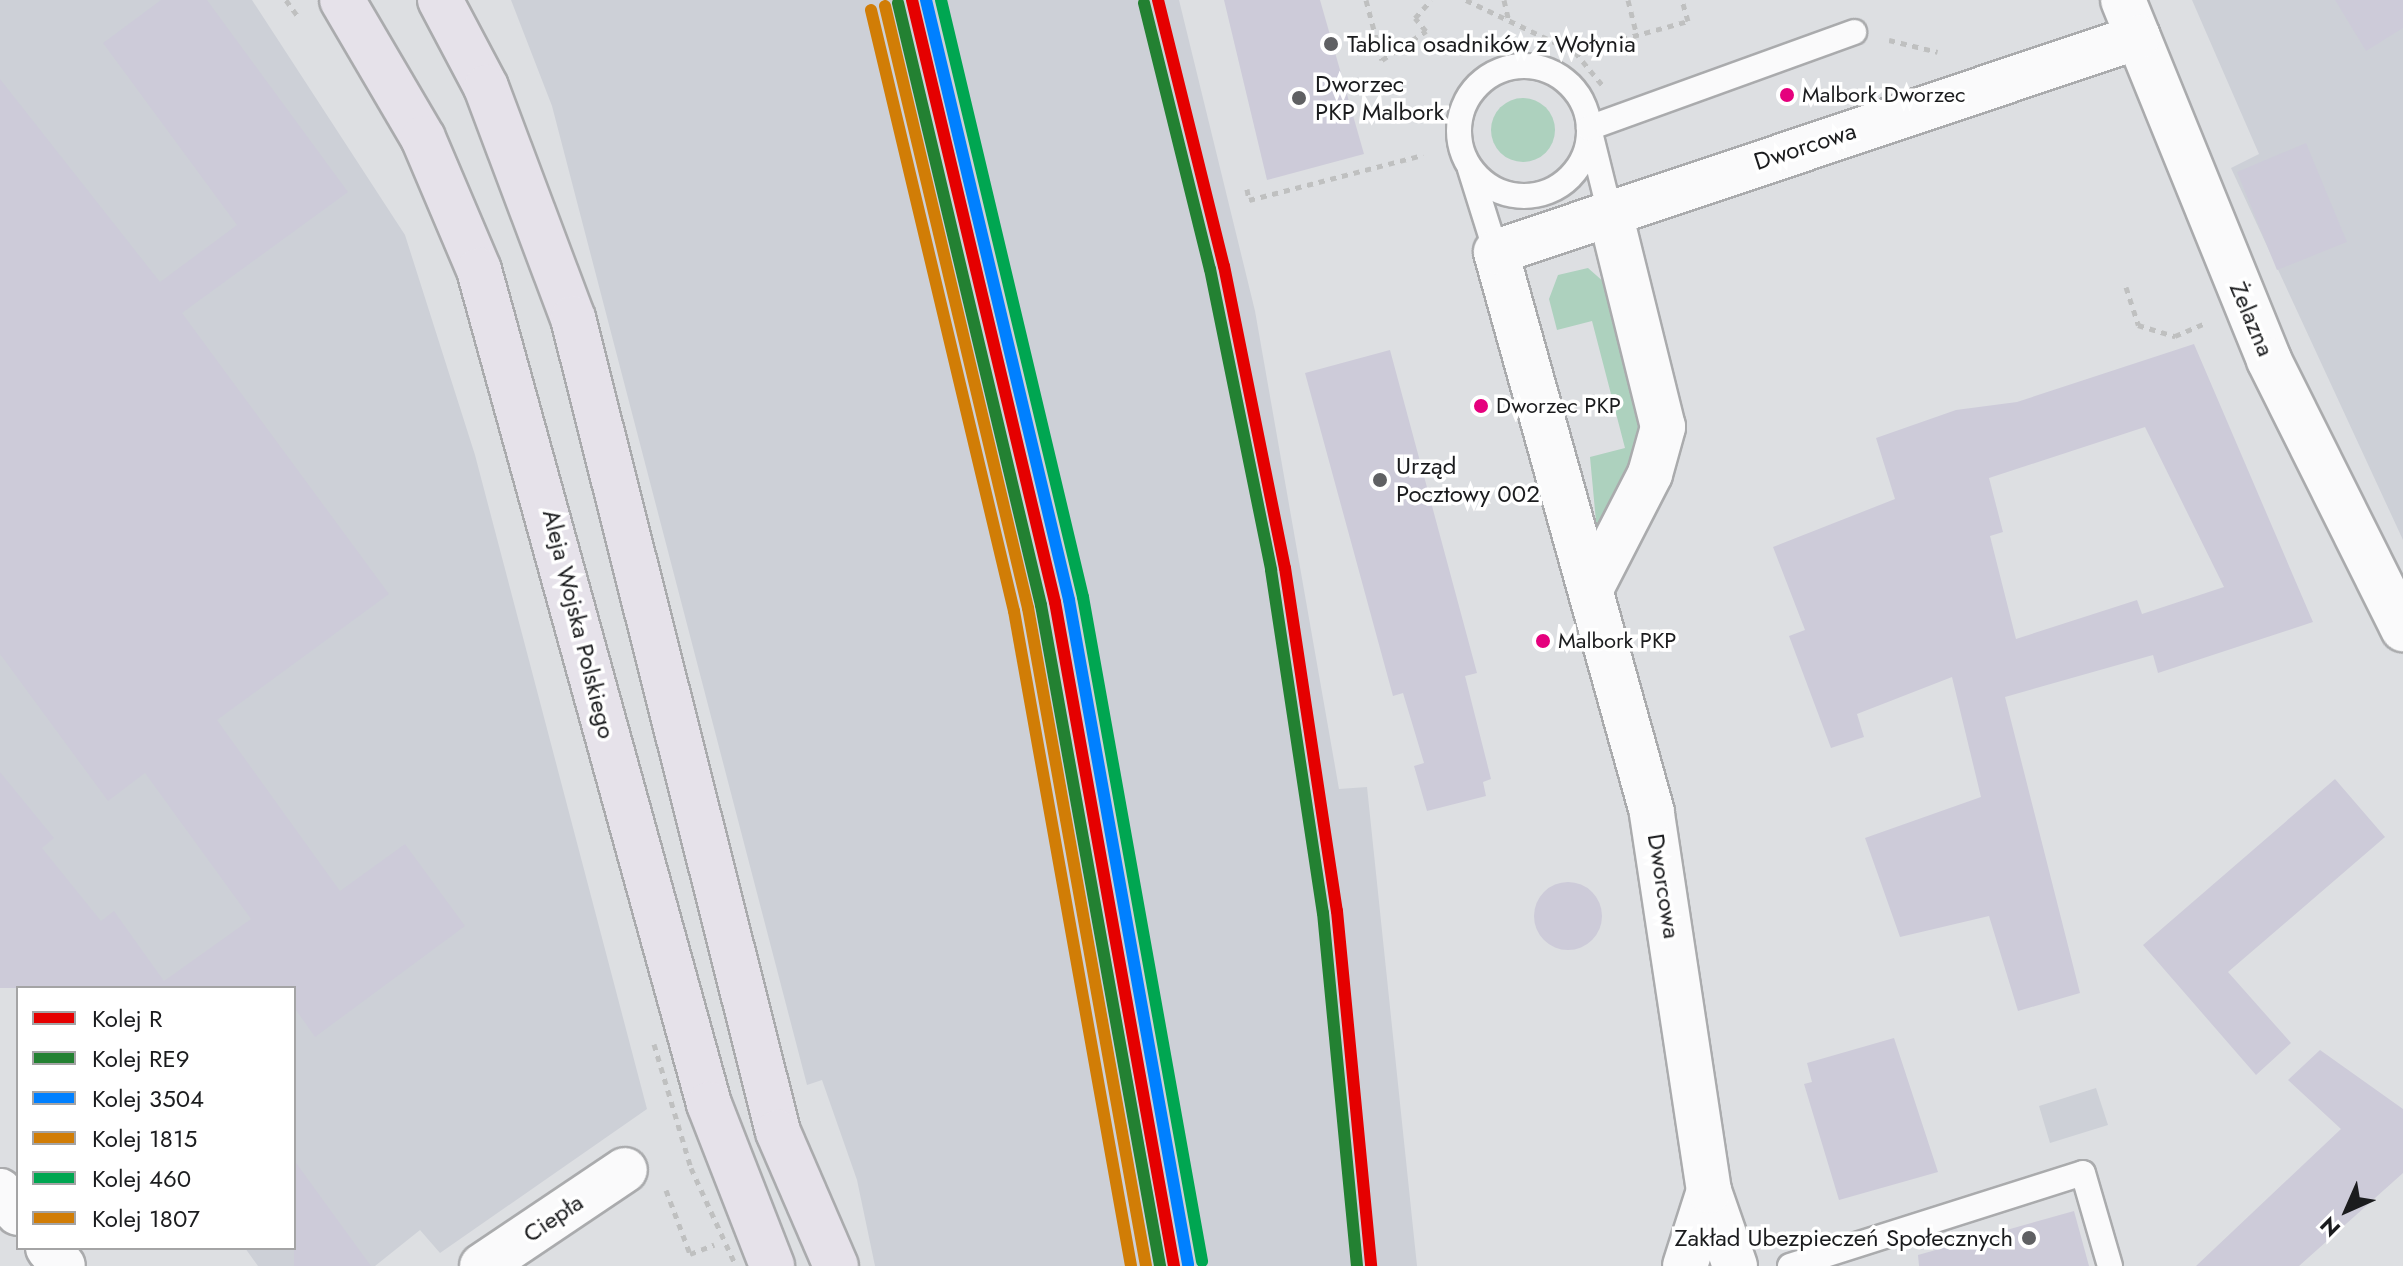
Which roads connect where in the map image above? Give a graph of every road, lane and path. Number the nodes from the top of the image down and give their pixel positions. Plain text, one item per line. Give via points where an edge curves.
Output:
1 (342, 0) edge
2 (440, 0) edge
3 (1366, 0) edge
4 (1431, 0) edge
5 (1466, 0) edge
6 (1504, 0) edge
7 (1628, 0) edge
8 (1682, 0) edge
9 (2130, 18) edge
10 (1509, 21) junction
11 (1854, 32) joint
12 (1637, 35) junction
13 (1575, 52) junction
14 (1938, 52) dead end
15 (1621, 116) junction
16 (1589, 128) junction
17 (1423, 155) dead end
18 (1468, 163) junction
19 (1247, 189) dead end
20 (1610, 213) junction
21 (1496, 252) junction
22 (2126, 287) dead end
23 (2204, 323) dead end
24 (1592, 587) junction
25 (2403, 629) edge
26 (654, 1044) dead end
27 (642, 1172) joint
28 (0, 1191) edge
29 (1709, 1191) junction
30 (16, 1211) edge
31 (716, 1244) dead end
32 (50, 1250) edge
33 (63, 1266) edge
34 (482, 1266) edge
35 (736, 1266) edge
36 (772, 1266) edge
37 (836, 1266) edge
38 (1685, 1266) edge
39 (1735, 1266) edge
40 (1790, 1266) edge
41 (2110, 1266) edge

1 - 36 main road, Aleja Wojska Polskiego via 423,138 479,270 709,1104
2 - 37 main road via 486,87 573,318 778,1132
3 - 4 path via 1382,60 1426,31 1415,18
5 - 10 path
6 - 10 path
7 - 12 path
8 - 12 path via 1688,21
9 - 20 street, Dworcowa
9 - 25 street, Żelazna via 2269,360
10 - 13 path
11 - 14 path
11 - 15 lane
12 - 13 path
13 - 15 path
15 - 16 lane
16 - 18 lane via 1577,169 1542,193 1499,191
16 - 18 lane via 1585,107 1558,75 1537,67 1496,72 1466,101 1459,122
16 - 20 lane
17 - 19 path via 1249,200
18 - 21 lane
20 - 21 street, Dworcowa
20 - 24 street via 1663,427 1650,474
21 - 24 street, Dworcowa
22 - 23 path via 2138,325 2175,336
24 - 29 street, Dworcowa via 1652,812
26 - 35 path, bridge via 691,1168
27 - 31 path via 690,1254
27 - 34 street, Ciepła
28 - 30 street
29 - 38 street, Dworcowa
29 - 39 street, Dworcowa
32 - 33 street
40 - 41 lane via 2083,1173

